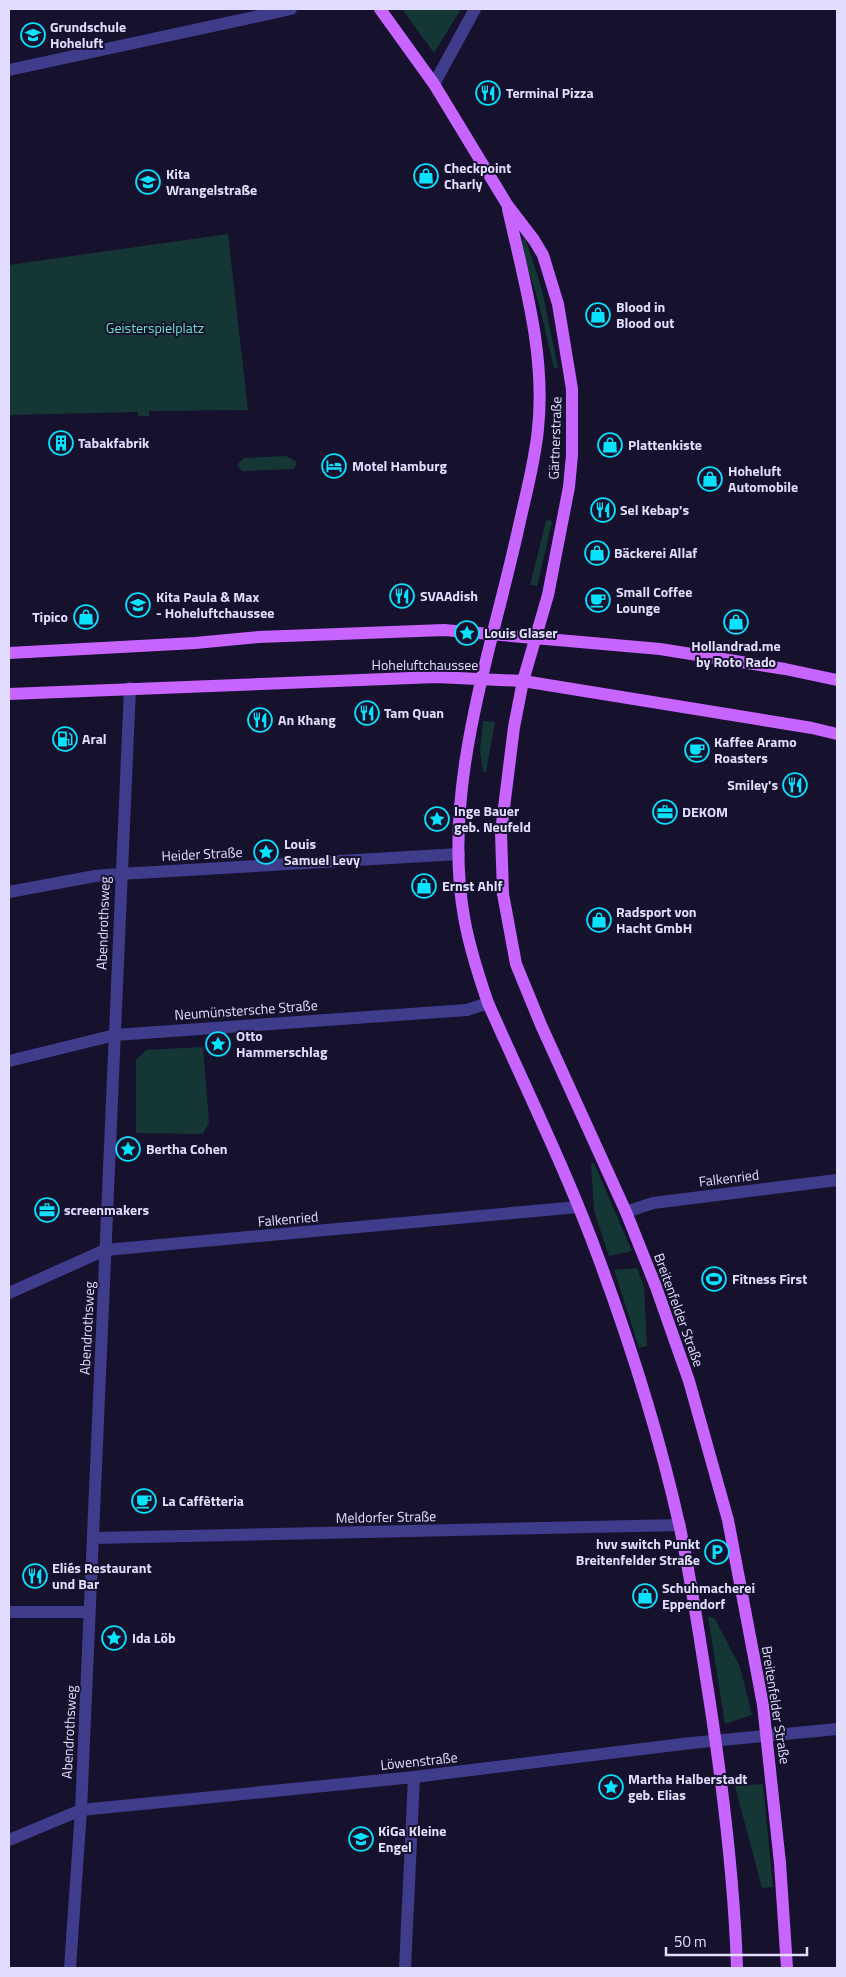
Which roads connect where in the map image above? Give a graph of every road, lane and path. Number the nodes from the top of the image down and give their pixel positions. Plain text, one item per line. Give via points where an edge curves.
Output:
1 (291, 9) edge
2 (380, 9) edge
3 (475, 9) edge
4 (9, 70) edge
5 (434, 84) junction
6 (508, 206) junction
7 (493, 634) junction
8 (536, 638) junction
9 (9, 653) edge
10 (481, 680) junction
11 (837, 680) edge
12 (523, 681) junction
13 (130, 688) junction
14 (9, 694) edge
15 (837, 734) edge
16 (459, 854) junction
17 (120, 874) junction
18 (9, 892) edge
19 (488, 1002) junction
20 (115, 1035) junction
21 (9, 1061) edge
22 (837, 1180) edge
23 (578, 1207) junction
24 (626, 1212) junction
25 (106, 1250) junction
26 (9, 1293) edge
27 (680, 1525) junction
28 (93, 1538) junction
29 (9, 1612) edge
30 (90, 1612) junction
31 (837, 1730) edge
32 (767, 1737) junction
33 (716, 1741) junction
34 (414, 1777) junction
35 (81, 1810) junction
36 (9, 1840) edge
37 (70, 1968) edge
38 (405, 1968) edge
39 (737, 1968) edge
40 (787, 1968) edge

1 - 4 street
2 - 5 main road, Gärtnerstraße
3 - 5 street
5 - 6 main road, Gärtnerstraße
6 - 7 main road, Gärtnerstraße via 538,349 540,398 533,462
6 - 8 main road, Gärtnerstraße via 542,255 558,304 572,390 569,487 548,595
7 - 8 main road
7 - 9 main road via 444,630 259,637
7 - 10 main road, Gärtnerstraße
8 - 11 main road via 660,649
8 - 12 main road, Gärtnerstraße
10 - 12 main road, Hoheluftchaussee
10 - 13 main road, Hoheluftchaussee via 422,677
10 - 16 main road via 466,767
12 - 15 main road, Hoheluftchaussee
12 - 24 main road, Breitenfelder Straße via 501,832 506,920 516,964 541,1025
13 - 14 main road, Hoheluftchaussee
13 - 17 street, Abendrothsweg
16 - 17 street, Heider Straße
16 - 19 main road via 464,915 476,970
17 - 18 street, Heider Straße
17 - 20 street, Abendrothsweg
19 - 20 street, Neumünstersche Straße via 467,1010
19 - 23 main road
20 - 21 street, Neumünstersche Straße
20 - 25 street, Abendrothsweg
22 - 24 street, Falkenried via 653,1203
23 - 25 street, Falkenried
23 - 27 main road via 643,1390
24 - 32 main road, Breitenfelder Straße via 689,1381 728,1520
25 - 26 street, Falkenried
25 - 28 street, Abendrothsweg
27 - 28 street, Meldorfer Straße
27 - 33 main road via 695,1599
28 - 30 street, Abendrothsweg
29 - 30 street
30 - 35 street, Abendrothsweg
31 - 32 street, Löwenstraße
32 - 33 street, Löwenstraße
32 - 40 main road, Breitenfelder Straße
33 - 34 street, Löwenstraße
33 - 39 main road via 731,1862
34 - 35 street, Löwenstraße
34 - 38 street
35 - 36 street, Löwenstraße
35 - 37 street, Abendrothsweg

